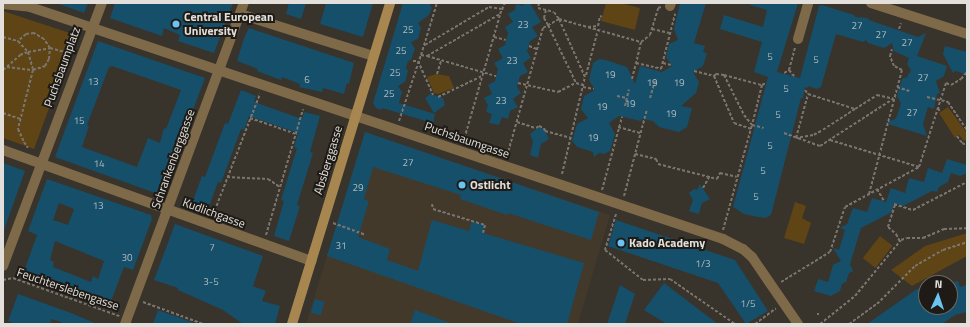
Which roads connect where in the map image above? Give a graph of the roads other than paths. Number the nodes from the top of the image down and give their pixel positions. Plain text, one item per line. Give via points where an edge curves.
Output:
1 (102, 3) edge
2 (244, 3) edge
3 (390, 3) edge
4 (808, 3) edge
5 (871, 3) edge
6 (3, 4) edge
7 (240, 14) junction
8 (92, 28) junction
9 (967, 34) edge
10 (798, 39) road end
11 (373, 56) junction
12 (220, 70) junction
13 (355, 117) junction
14 (3, 150) edge
15 (40, 164) junction
16 (168, 210) junction
17 (312, 261) junction
18 (3, 266) edge
19 (126, 322) edge
20 (292, 324) edge
21 (798, 324) edge

1 - 8 street
2 - 7 street, Schrankenberggasse
3 - 11 street, Absberggasse
4 - 10 street
5 - 9 street
6 - 8 street, Puchsbaumplatz via 30,7
7 - 11 street
7 - 12 street, Schrankenberggasse
8 - 12 street, Puchsbaumgasse
8 - 15 street, Puchsbaumplatz
11 - 13 street, Absberggasse
12 - 13 street, Puchsbaumgasse
12 - 16 street, Schrankenberggasse
13 - 17 street, Absberggasse
13 - 21 street, Puchsbaumgasse via 720,238 743,249 752,257
14 - 15 street
15 - 16 street, Kudlichgasse
15 - 18 street, Puchsbaumplatz
16 - 17 street, Kudlichgasse
16 - 19 street, Schrankenberggasse
17 - 20 street, Absberggasse

